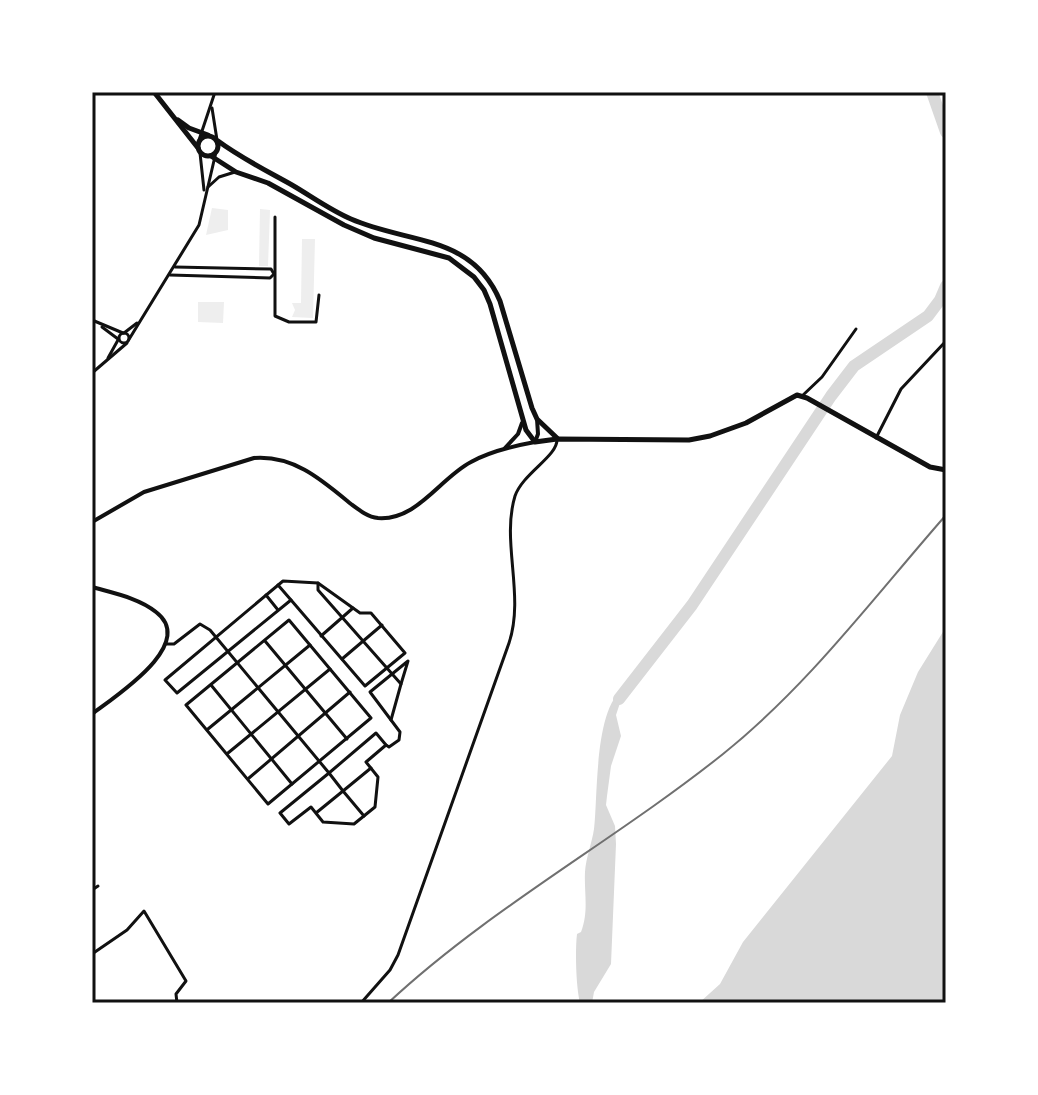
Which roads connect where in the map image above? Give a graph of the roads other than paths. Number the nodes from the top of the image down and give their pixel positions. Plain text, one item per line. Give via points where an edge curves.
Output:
1 (154, 92) edge
2 (215, 92) edge
3 (212, 103) junction
4 (174, 117) junction
5 (202, 133) junction
6 (209, 135) junction
7 (199, 140) junction
8 (217, 140) junction
9 (199, 150) junction
10 (214, 155) junction
11 (236, 172) junction
12 (206, 190) junction
13 (204, 198) junction
14 (275, 217) dead end
15 (175, 267) junction
16 (274, 274) junction
17 (170, 275) junction
18 (319, 295) dead end
19 (145, 314) junction
20 (94, 322) edge
21 (856, 329) dead end
22 (124, 333) junction
23 (118, 340) junction
24 (946, 341) edge
25 (127, 342) junction
26 (106, 361) junction
27 (92, 373) edge
28 (804, 397) junction
29 (537, 419) junction
30 (523, 421) junction
31 (876, 438) junction
32 (557, 439) junction
33 (535, 442) junction
34 (505, 448) junction
35 (946, 470) edge
36 (92, 522) edge
37 (318, 583) junction
38 (278, 585) junction
39 (92, 587) edge
40 (266, 595) junction
41 (291, 600) junction
42 (353, 608) junction
43 (278, 610) junction
44 (343, 617) junction
45 (382, 625) junction
46 (321, 636) junction
47 (216, 637) junction
48 (264, 640) junction
49 (364, 640) junction
50 (166, 644) junction
51 (310, 645) junction
52 (228, 651) junction
53 (342, 659) junction
54 (237, 663) junction
55 (285, 665) junction
56 (387, 667) junction
57 (330, 669) junction
58 (392, 673) junction
59 (401, 684) junction
60 (210, 685) junction
61 (258, 688) junction
62 (305, 690) junction
63 (350, 692) junction
64 (231, 710) junction
65 (278, 712) junction
66 (325, 713) junction
67 (92, 714) edge
68 (391, 720) junction
69 (207, 730) junction
70 (251, 735) junction
71 (298, 736) junction
72 (347, 739) junction
73 (386, 745) junction
74 (227, 754) junction
75 (271, 759) junction
76 (320, 761) junction
77 (371, 768) junction
78 (329, 773) junction
79 (248, 779) junction
80 (292, 784) junction
81 (343, 791) junction
82 (316, 813) junction
83 (364, 816) junction
84 (98, 886) dead end
85 (92, 890) edge
86 (92, 954) edge
87 (176, 1000) edge
88 (361, 1003) edge

1 - 4 main road
2 - 3 street
3 - 5 street
3 - 8 street
4 - 5 main road
4 - 9 main road
5 - 6 main road
5 - 7 street
6 - 7 main road
6 - 8 main road
7 - 9 main road
8 - 10 main road
8 - 29 main road via 348,218 432,242 481,270 496,293
9 - 10 main road
9 - 13 street
10 - 11 main road
10 - 12 street
11 - 12 street via 219,177
11 - 30 main road via 374,238 429,251 463,267 490,304
12 - 13 street
13 - 15 street via 199,225
14 - 16 street
15 - 16 street via 271,269
15 - 17 street
16 - 17 street
16 - 18 street via 277,318 316,322
17 - 19 street
19 - 22 street
19 - 25 street
20 - 22 street
20 - 23 street
21 - 28 street
22 - 23 street
22 - 25 street
23 - 25 street
23 - 26 street
24 - 31 street via 901,389
25 - 26 street
26 - 27 street
28 - 31 main road
28 - 32 main road via 792,397 746,423 689,440
29 - 32 main road
29 - 33 street
30 - 33 main road
30 - 34 street
31 - 35 main road
32 - 33 main road
32 - 88 street via 556,450 530,473 514,500 515,606 509,643 398,955
33 - 34 street
34 - 36 street via 472,461 418,504 390,517 368,516 311,471 266,457 144,492
37 - 38 street
37 - 42 street
37 - 44 street via 318,590
38 - 40 street
38 - 41 street
39 - 50 street via 149,607 164,620
40 - 43 street
40 - 47 street
41 - 43 street
41 - 46 street
42 - 44 street
42 - 45 street via 371,613
43 - 52 street
44 - 46 street
44 - 49 street
45 - 49 street
45 - 56 street via 405,653
46 - 53 street
47 - 50 street via 200,624 174,644
47 - 52 street
47 - 52 street via 165,680 177,693
48 - 51 street via 289,620
48 - 54 street
48 - 55 street
49 - 53 street
49 - 56 street
50 - 67 street via 138,677
51 - 55 street
51 - 57 street
52 - 54 street
53 - 56 street via 365,686
54 - 60 street
54 - 61 street
55 - 61 street
55 - 62 street
56 - 58 street
57 - 62 street
57 - 63 street
58 - 59 street
58 - 59 street via 408,661
58 - 68 street via 370,692
59 - 68 street
60 - 64 street
60 - 69 street via 186,705
61 - 64 street
61 - 65 street
62 - 65 street
62 - 66 street
63 - 66 street
63 - 72 street via 371,718
64 - 69 street
64 - 70 street
65 - 70 street
65 - 71 street
66 - 71 street
66 - 72 street
68 - 73 street via 399,740
69 - 74 street
70 - 74 street
70 - 75 street
71 - 75 street
71 - 76 street
72 - 76 street
73 - 77 street via 366,762
73 - 78 street via 376,733
74 - 79 street
75 - 79 street
75 - 80 street
76 - 78 street
76 - 80 street
77 - 81 street
77 - 83 street via 378,777 375,807
78 - 81 street
78 - 82 street via 280,813 289,824 311,807
79 - 80 street via 268,804
81 - 82 street
81 - 83 street
82 - 83 street via 323,822 354,824
84 - 85 street
86 - 87 street via 144,911 186,981

